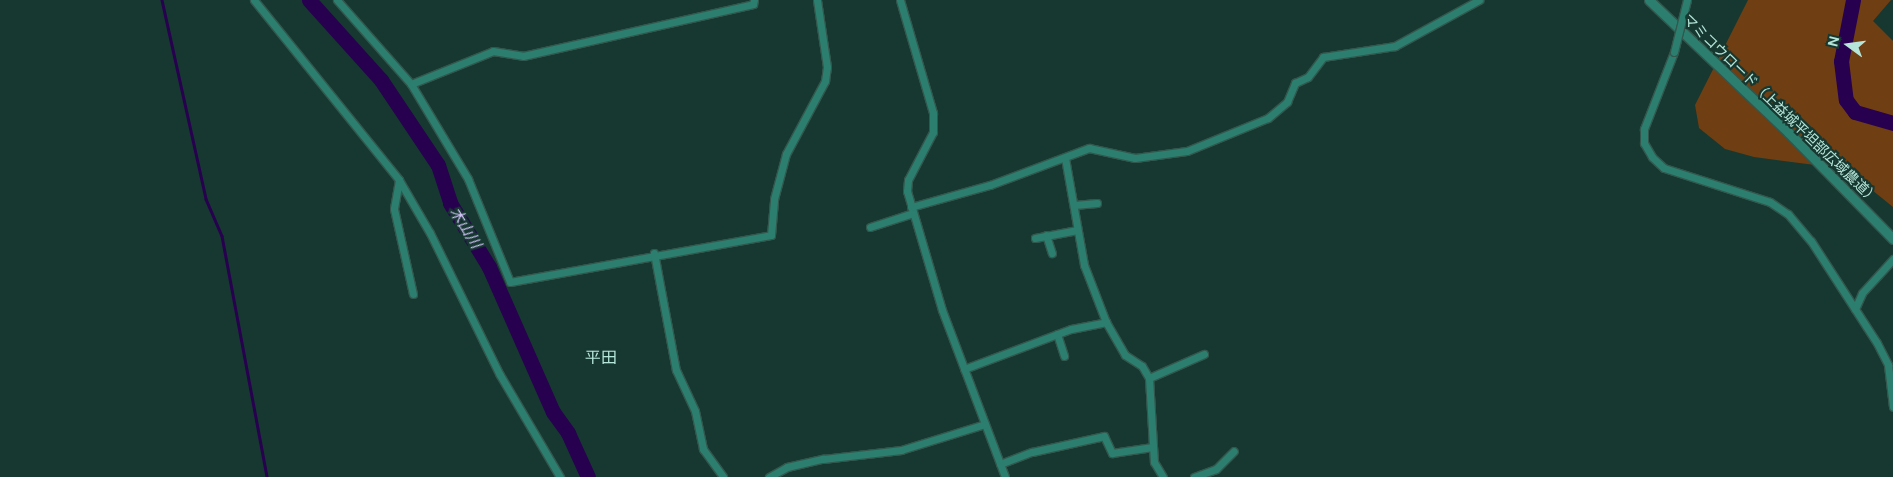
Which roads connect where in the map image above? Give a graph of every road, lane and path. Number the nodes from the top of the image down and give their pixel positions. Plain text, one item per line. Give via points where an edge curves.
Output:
1 (254, 0) edge
2 (337, 0) edge
3 (754, 0) edge
4 (817, 0) edge
5 (900, 0) edge
6 (1479, 0) edge
7 (1650, 0) edge
8 (1687, 0) edge
9 (411, 84) junction
10 (1065, 158) junction
11 (399, 180) junction
12 (1098, 203) dead end
13 (1074, 205) junction
14 (912, 210) junction
15 (870, 227) dead end
16 (1077, 230) junction
17 (1046, 235) junction
18 (1035, 238) dead end
19 (1893, 239) edge
20 (654, 253) junction
21 (1052, 253) dead end
22 (1893, 259) edge
23 (414, 294) dead end
24 (1855, 309) junction
25 (1106, 322) junction
26 (1057, 334) junction
27 (1204, 354) dead end
28 (1064, 356) dead end
29 (964, 369) junction
30 (1149, 378) junction
31 (1893, 406) edge
32 (985, 424) junction
33 (1153, 447) junction
34 (1234, 452) dead end
35 (1000, 464) junction
36 (560, 477) edge
37 (722, 477) edge
38 (769, 477) edge
39 (1005, 477) edge
40 (1163, 477) edge
41 (1194, 477) edge

1 - 11 street
2 - 9 street
3 - 9 street via 753,4 523,56 493,51
4 - 20 street via 827,67 825,81 786,154 774,198 771,235
5 - 14 street via 932,113 930,139 908,180
6 - 10 street via 1395,46 1323,57 1308,77 1294,83 1287,102 1268,118 1187,151 1135,158 1102,148 1089,148
7 - 19 street, マミコウロード（上益城平坦部広域農道） via 1788,132
8 - 24 street, bridge via 1674,52 1644,129 1644,144 1652,157 1679,175 1770,202 1788,214
9 - 20 street via 468,179 510,282
10 - 13 street
10 - 14 street
11 - 23 street via 394,209
11 - 36 street via 430,233 500,375
12 - 13 street
13 - 16 street
14 - 15 street
14 - 29 street via 942,310
16 - 17 street
16 - 25 street via 1084,265
17 - 18 street
17 - 21 street
20 - 37 street via 676,370 695,411 703,449
22 - 24 street via 1862,293
24 - 31 street via 1888,365
25 - 26 street
25 - 30 street via 1125,355 1142,366
26 - 28 street
26 - 29 street
27 - 30 street
29 - 32 street
30 - 33 street
32 - 35 street
32 - 38 street via 901,450 822,458
33 - 35 street via 1112,453 1104,436 1032,452
33 - 40 street via 1154,462
34 - 41 street via 1216,469
35 - 39 street

